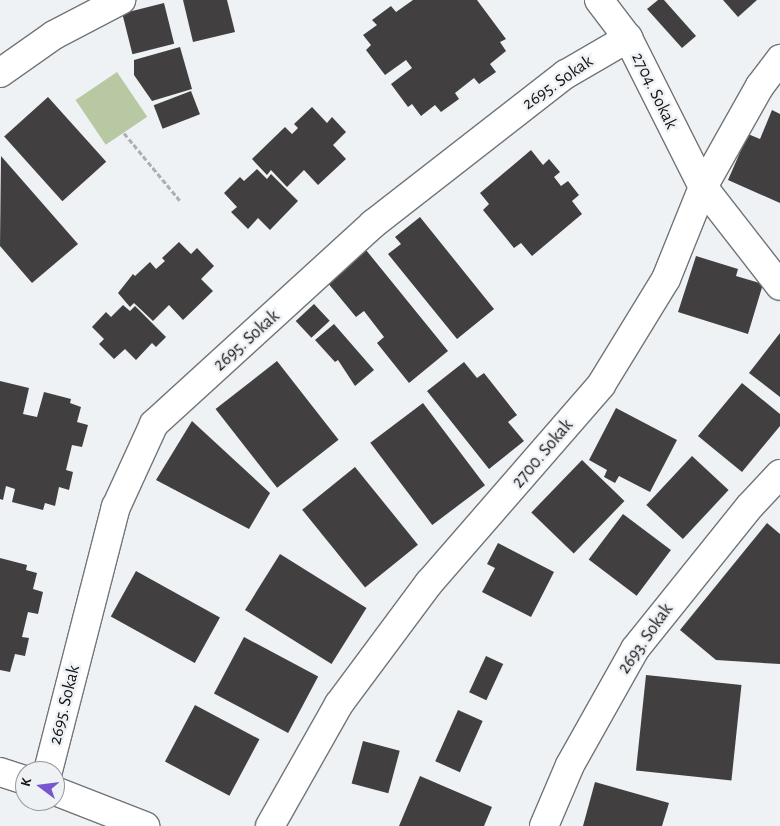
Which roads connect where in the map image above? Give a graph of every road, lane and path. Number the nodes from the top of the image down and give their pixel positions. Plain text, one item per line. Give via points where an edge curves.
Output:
1 (121, 0) edge
2 (599, 0) edge
3 (628, 38) junction
4 (780, 59) edge
5 (0, 73) edge
6 (124, 133) dead end
7 (703, 187) junction
8 (181, 202) dead end
9 (780, 286) edge
10 (780, 474) edge
11 (51, 761) edge
12 (0, 772) edge
13 (15, 777) edge
14 (65, 795) edge
15 (145, 826) edge
16 (270, 826) edge
17 (544, 826) edge

1 - 5 street via 54,35
2 - 3 street, 2704. Sokak
3 - 7 street, 2704. Sokak
3 - 11 street, 2695. Sokak via 566,74 373,224 154,424 116,507
4 - 7 street, 2700. Sokak via 760,86
6 - 8 path
7 - 9 street, 2704. Sokak
7 - 16 street, 2700. Sokak via 666,279 600,385 428,583 339,704
10 - 17 street, 2693. Sokak via 750,506 635,649 570,764
12 - 13 street
14 - 15 street

